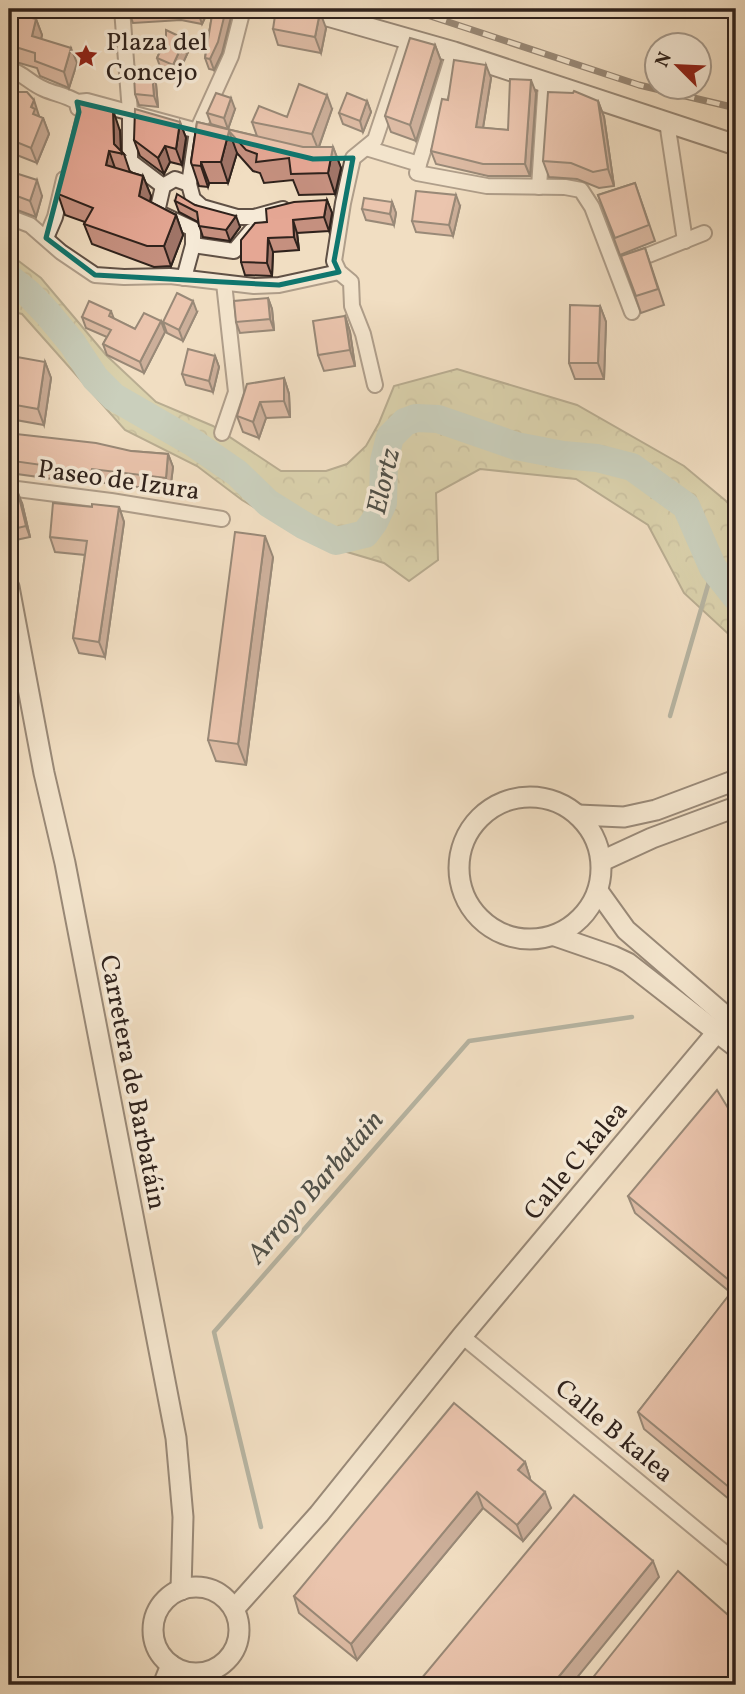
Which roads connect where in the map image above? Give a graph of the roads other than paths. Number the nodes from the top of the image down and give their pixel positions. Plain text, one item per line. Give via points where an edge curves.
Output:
1 (122, 9) edge
2 (243, 9) edge
3 (303, 9) edge
4 (409, 38) junction
5 (454, 52) junction
6 (9, 68) edge
7 (546, 81) junction
8 (76, 102) junction
9 (130, 112) junction
10 (667, 121) junction
11 (76, 125) edge
12 (197, 131) junction
13 (220, 137) edge
14 (736, 145) edge
15 (366, 148) junction
16 (67, 164) edge
17 (419, 164) junction
18 (189, 184) junction
19 (163, 186) junction
20 (538, 187) junction
21 (297, 205) edge
22 (9, 217) edge
23 (254, 217) junction
24 (704, 233) dead end
25 (46, 238) junction
26 (685, 241) junction
27 (193, 245) junction
28 (615, 267) junction
29 (339, 271) junction
30 (184, 278) junction
31 (224, 283) junction
32 (632, 312) dead end
33 (375, 385) dead end
34 (222, 433) dead end
35 (9, 488) edge
36 (222, 519) dead end
37 (9, 587) edge
38 (736, 780) edge
39 (736, 807) edge
40 (578, 815) junction
41 (602, 861) junction
42 (598, 891) junction
43 (555, 936) junction
44 (728, 1025) edge
45 (736, 1047) edge
46 (462, 1336) junction
47 (736, 1562) edge
48 (181, 1590) junction
49 (235, 1608) junction
50 (171, 1665) junction
51 (163, 1685) edge

1 - 9 street
2 - 12 street via 232,56
3 - 4 street
4 - 5 street
4 - 15 street via 374,140
5 - 7 street
5 - 17 street
6 - 8 street via 41,89
7 - 10 street
7 - 20 street
8 - 9 street
8 - 11 street
9 - 12 street
9 - 19 street via 130,161
10 - 14 street
10 - 26 street
12 - 13 street
12 - 18 street
15 - 17 street
15 - 29 street via 347,158 337,203 334,261
16 - 25 street
17 - 20 street via 417,173 487,186
18 - 19 street via 175,178
18 - 23 street via 192,199 202,207
19 - 27 street via 157,212 193,229
20 - 28 street via 581,190 592,206
21 - 23 street
22 - 25 street
23 - 27 street via 251,233 234,251
24 - 26 street
25 - 30 street via 95,275
26 - 28 street
27 - 30 street
28 - 32 street
29 - 31 street via 279,285
29 - 33 street via 351,282 352,306
30 - 31 street
31 - 34 street via 236,392
35 - 36 street, Paseo de Izura
37 - 48 street, Carretera de Barbatáin via 176,1438 183,1517
38 - 40 street via 656,810 624,817
39 - 41 street
40 - 41 street via 594,836
40 - 43 street via 559,802 536,797 513,799 492,808 474,823 458,867 461,890 488,927 509,937
41 - 42 street
42 - 43 street via 589,910
42 - 44 street via 626,930
43 - 44 street via 628,963
44 - 45 street
44 - 46 street, Calle C kalea
46 - 47 street, Calle B kalea
46 - 49 street, Calle C kalea via 319,1514
48 - 49 street via 209,1589
48 - 50 street via 170,1596 155,1618 156,1644
49 - 50 street via 236,1645 219,1666 195,1672
50 - 51 street

